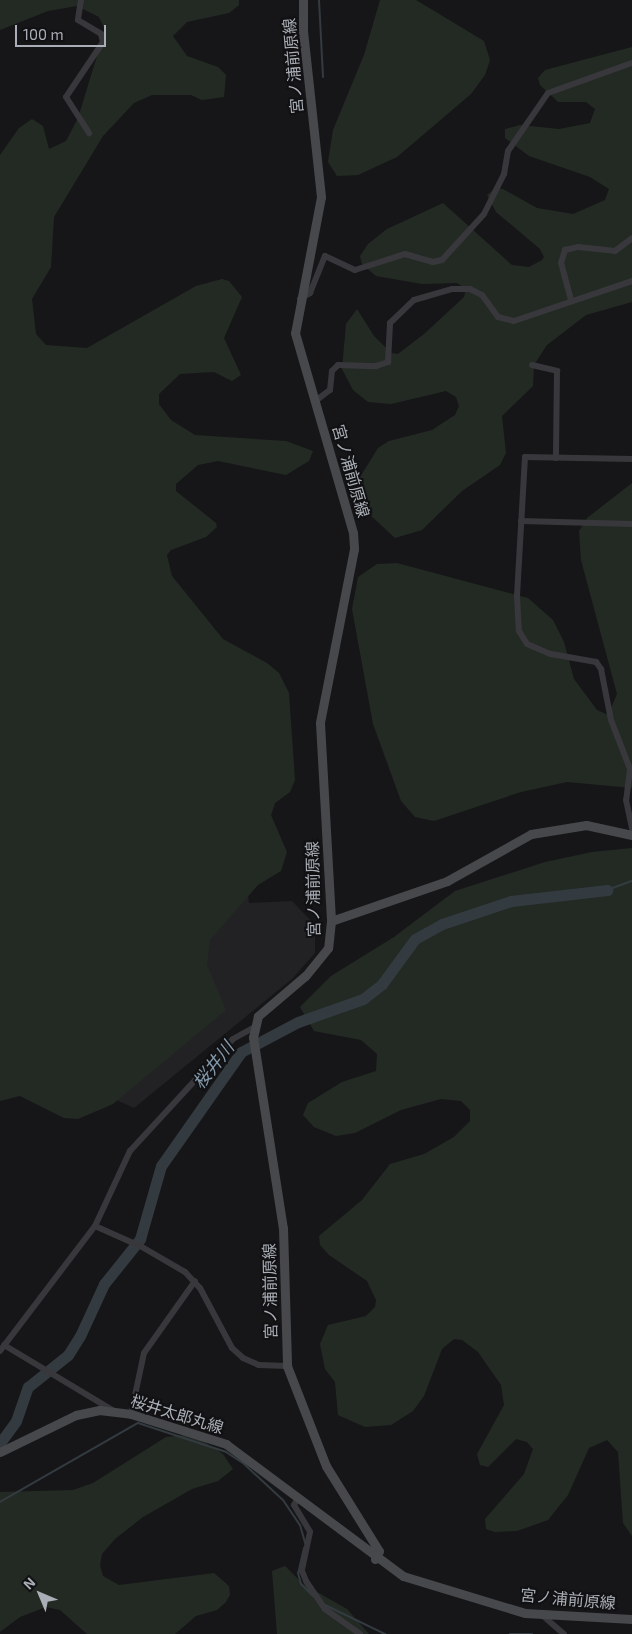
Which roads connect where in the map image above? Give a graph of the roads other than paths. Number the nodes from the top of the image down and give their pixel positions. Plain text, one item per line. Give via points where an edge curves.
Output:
1 (81, 0) edge
2 (303, 0) edge
3 (632, 63) edge
4 (89, 133) dead end
5 (632, 238) edge
6 (632, 281) edge
7 (298, 300) junction
8 (571, 300) junction
9 (532, 365) dead end
10 (314, 402) junction
11 (556, 458) junction
12 (632, 459) edge
13 (521, 521) junction
14 (632, 524) edge
15 (632, 829) edge
16 (632, 835) edge
17 (331, 920) junction
18 (253, 1032) junction
19 (95, 1226) junction
20 (195, 1281) junction
21 (2, 1348) edge
22 (287, 1366) junction
23 (112, 1410) junction
24 (131, 1414) junction
25 (0, 1452) edge
26 (298, 1498) junction
27 (375, 1559) junction
28 (542, 1615) junction
29 (632, 1619) edge
30 (360, 1634) edge
31 (564, 1634) edge

1 - 4 street via 78,20 101,34 103,42 69,88 66,97
2 - 7 main road, 宮ノ浦前原線 via 303,30 321,197
3 - 7 street via 548,93 508,151 504,174 484,214 442,260 433,262 405,254 355,270 325,256 310,293
5 - 8 street via 614,251 565,250 561,263
6 - 8 street
7 - 10 main road, 宮ノ浦前原線 via 295,333
8 - 10 street via 508,321 498,317 482,295 470,289 452,289 414,300 390,323 388,362 376,366 338,365 332,371 330,390
9 - 11 street via 557,372
10 - 17 main road, 宮ノ浦前原線 via 354,548 320,723
11 - 12 street
11 - 13 street via 525,457
13 - 14 street
13 - 15 street via 519,631 534,648 598,664 611,720 628,763 626,800
16 - 17 main road via 586,824 531,834 447,881
17 - 18 main road, 宮ノ浦前原線 via 328,948 322,958 267,1006
18 - 19 street via 233,1039 130,1151
18 - 22 main road, 宮ノ浦前原線 via 283,1228
19 - 20 street via 142,1247
19 - 21 street
20 - 22 street via 232,1348 243,1358 259,1365
20 - 24 street via 144,1353
21 - 23 street
22 - 27 main road, 宮ノ浦前原線 via 326,1466 379,1551
23 - 24 main road, 桜井太郎丸線
23 - 25 main road, 桜井太郎丸線 via 76,1415
24 - 26 main road, 桜井太郎丸線 via 226,1444
26 - 27 main road, 桜井太郎丸線
26 - 30 street via 294,1504 310,1532 302,1571 325,1609
27 - 28 main road, 宮ノ浦前原線 via 403,1576 458,1595
28 - 29 main road, 宮ノ浦前原線
28 - 31 street

